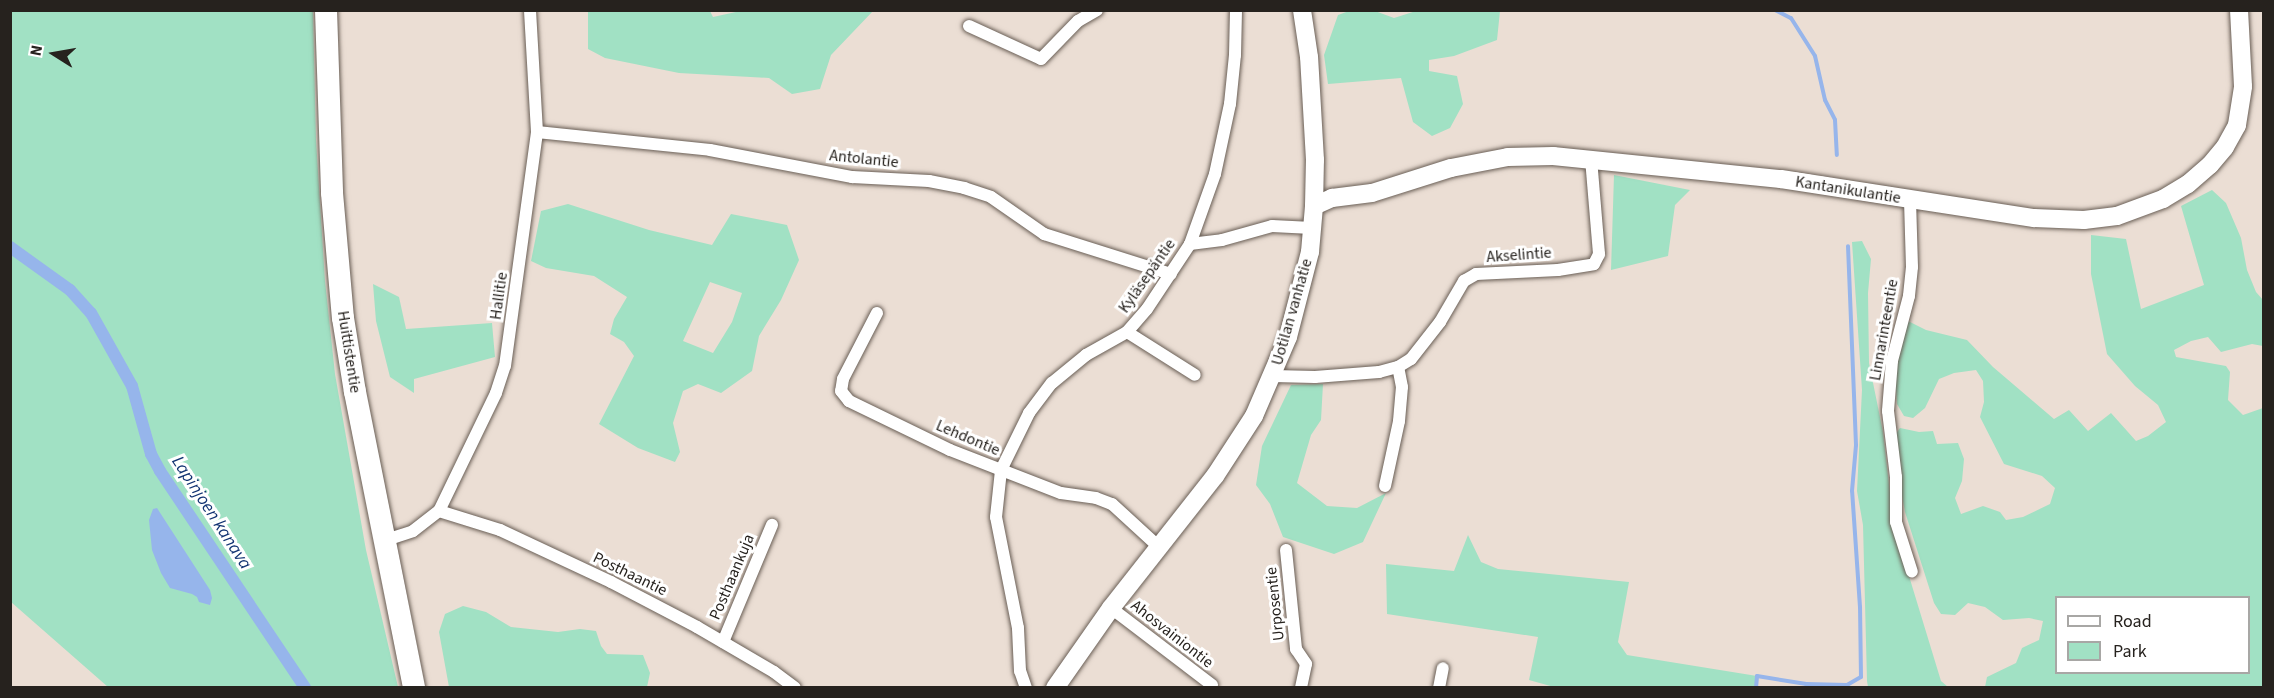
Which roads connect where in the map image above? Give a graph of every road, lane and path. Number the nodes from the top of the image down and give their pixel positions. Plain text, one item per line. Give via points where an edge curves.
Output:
1 (326, 10) edge
2 (530, 10) edge
3 (1097, 10) edge
4 (1236, 10) edge
5 (1302, 10) edge
6 (2239, 10) edge
7 (969, 26) dead end
8 (537, 132) junction
9 (1590, 159) junction
10 (1910, 200) junction
11 (1314, 206) junction
12 (1312, 228) junction
13 (1190, 244) junction
14 (1171, 274) junction
15 (877, 313) dead end
16 (1127, 332) junction
17 (1398, 367) junction
18 (1195, 375) dead end
19 (1273, 376) junction
20 (1001, 470) junction
21 (1385, 486) dead end
22 (439, 511) junction
23 (772, 525) dead end
24 (386, 540) junction
25 (1159, 547) junction
26 (1286, 550) dead end
27 (1912, 572) dead end
28 (1112, 608) junction
29 (723, 642) junction
30 (1443, 668) dead end
31 (1212, 686) dead end
32 (414, 687) edge
33 (795, 687) edge
34 (1026, 687) edge
35 (1055, 687) edge
36 (1301, 687) edge
37 (1439, 687) edge

1 - 24 highway, Huittistentie via 332,193 343,318
2 - 8 street, Hallitie
3 - 7 street via 1078,21 1041,59
4 - 13 street, Kyläsepäntie via 1230,104 1215,174
5 - 11 street, Uotilan vanhatie via 1315,160
6 - 10 street, Kantanikulantie via 2243,86 2237,125 2210,165 2163,199 2117,216 2084,220 2034,218
8 - 14 street, Antolantie via 710,150 852,177 929,181 964,188 991,197 1044,234
8 - 22 street, Hallitie via 505,366
9 - 10 street, Kantanikulantie via 1781,179
9 - 11 street, Kantanikulantie via 1508,157 1451,168 1372,192 1332,198
9 - 17 street, Akselintie via 1599,254 1594,264 1476,274 1464,281 1440,322 1411,359
10 - 27 street, Linnarinteentie via 1910,296 1892,361 1888,411 1896,477 1896,522
11 - 12 street, Uotilan vanhatie
12 - 13 street via 1272,226
12 - 19 street, Uotilan vanhatie via 1297,306
13 - 14 street, Kyläsepäntie
14 - 16 street, Kyläsepäntie
15 - 20 street, Lehdontie via 843,379 841,391 849,401
16 - 18 street
16 - 20 street, Kyläsepäntie via 1086,355 1052,383 1029,413
17 - 19 street via 1315,377
17 - 21 street via 1402,387 1399,421
19 - 25 street, Uotilan vanhatie via 1254,416 1215,476
20 - 25 street, Lehdontie via 1061,493 1112,504
20 - 34 street, Kyläsepäntie via 996,517 1017,628 1020,671
22 - 24 street, Hallitie via 413,531
22 - 29 street, Posthaantie via 510,535 611,582
23 - 29 street, Posthaankuja
24 - 32 highway, Huittistentie
25 - 28 street, Uotilan vanhatie
26 - 36 street, Urposentie via 1296,649 1306,664
28 - 31 street, Ahosvainiontie
28 - 35 street, Uotilan vanhatie
29 - 33 street, Posthaantie
30 - 37 street

